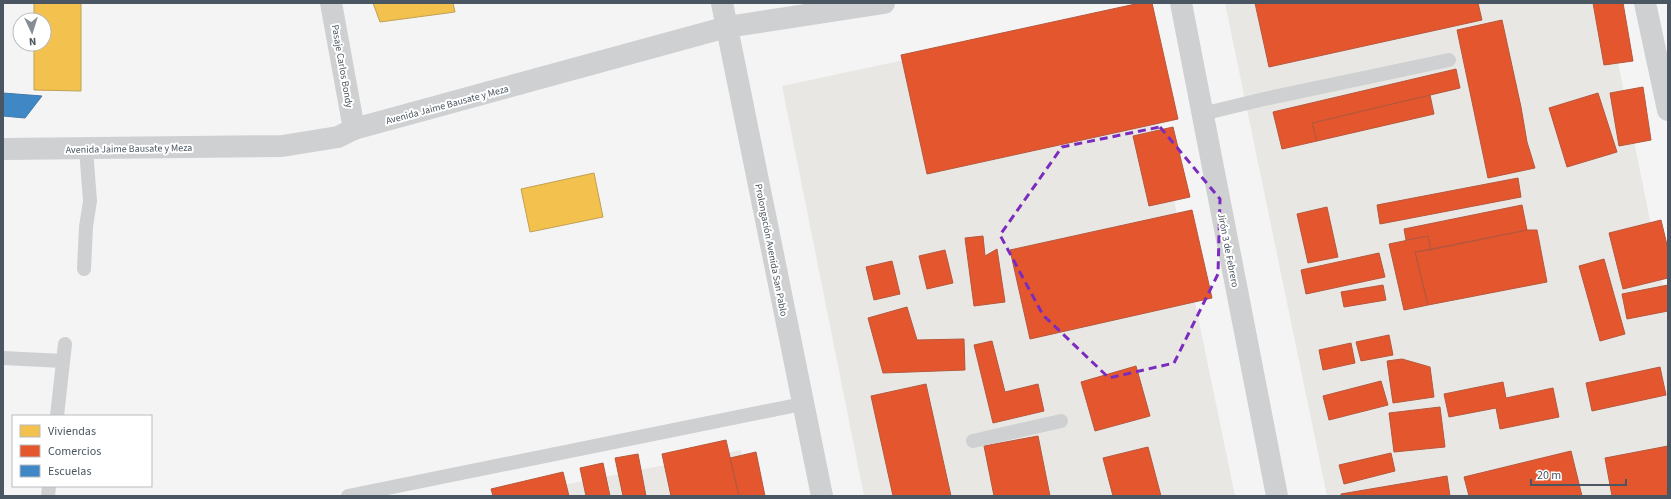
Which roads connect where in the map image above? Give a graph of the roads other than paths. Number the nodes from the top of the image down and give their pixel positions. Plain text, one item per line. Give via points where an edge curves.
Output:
1 (331, 3) edge
2 (722, 3) edge
3 (884, 3) edge
4 (1181, 3) edge
5 (1645, 3) edge
6 (727, 28) junction
7 (1449, 60) dead end
8 (1668, 110) edge
9 (1202, 114) junction
10 (354, 129) junction
11 (3, 149) edge
12 (86, 149) junction
13 (84, 269) dead end
14 (65, 344) dead end
15 (3, 358) edge
16 (63, 360) junction
17 (802, 404) junction
18 (57, 415) edge
19 (1061, 421) dead end
20 (973, 441) dead end
21 (348, 496) edge
22 (822, 496) edge
23 (1277, 496) edge

1 - 10 street, Pasaje Carlos Bondy
2 - 6 street, Prolongación Avenida San Pablo
3 - 6 street, Avenida Jaime Bausate y Meza
4 - 9 street, Jirón 3 de Febrero
5 - 8 street
6 - 10 street, Avenida Jaime Bausate y Meza
6 - 17 street, Prolongación Avenida San Pablo
7 - 9 lane
9 - 23 street, Jirón 3 de Febrero
10 - 12 street, Avenida Jaime Bausate y Meza via 338,137 282,146
11 - 12 street, Avenida Jaime Bausate y Meza
12 - 13 lane via 90,201
14 - 16 lane
15 - 16 lane
16 - 18 lane
17 - 21 lane
17 - 22 street, Prolongación Avenida San Pablo
19 - 20 lane

